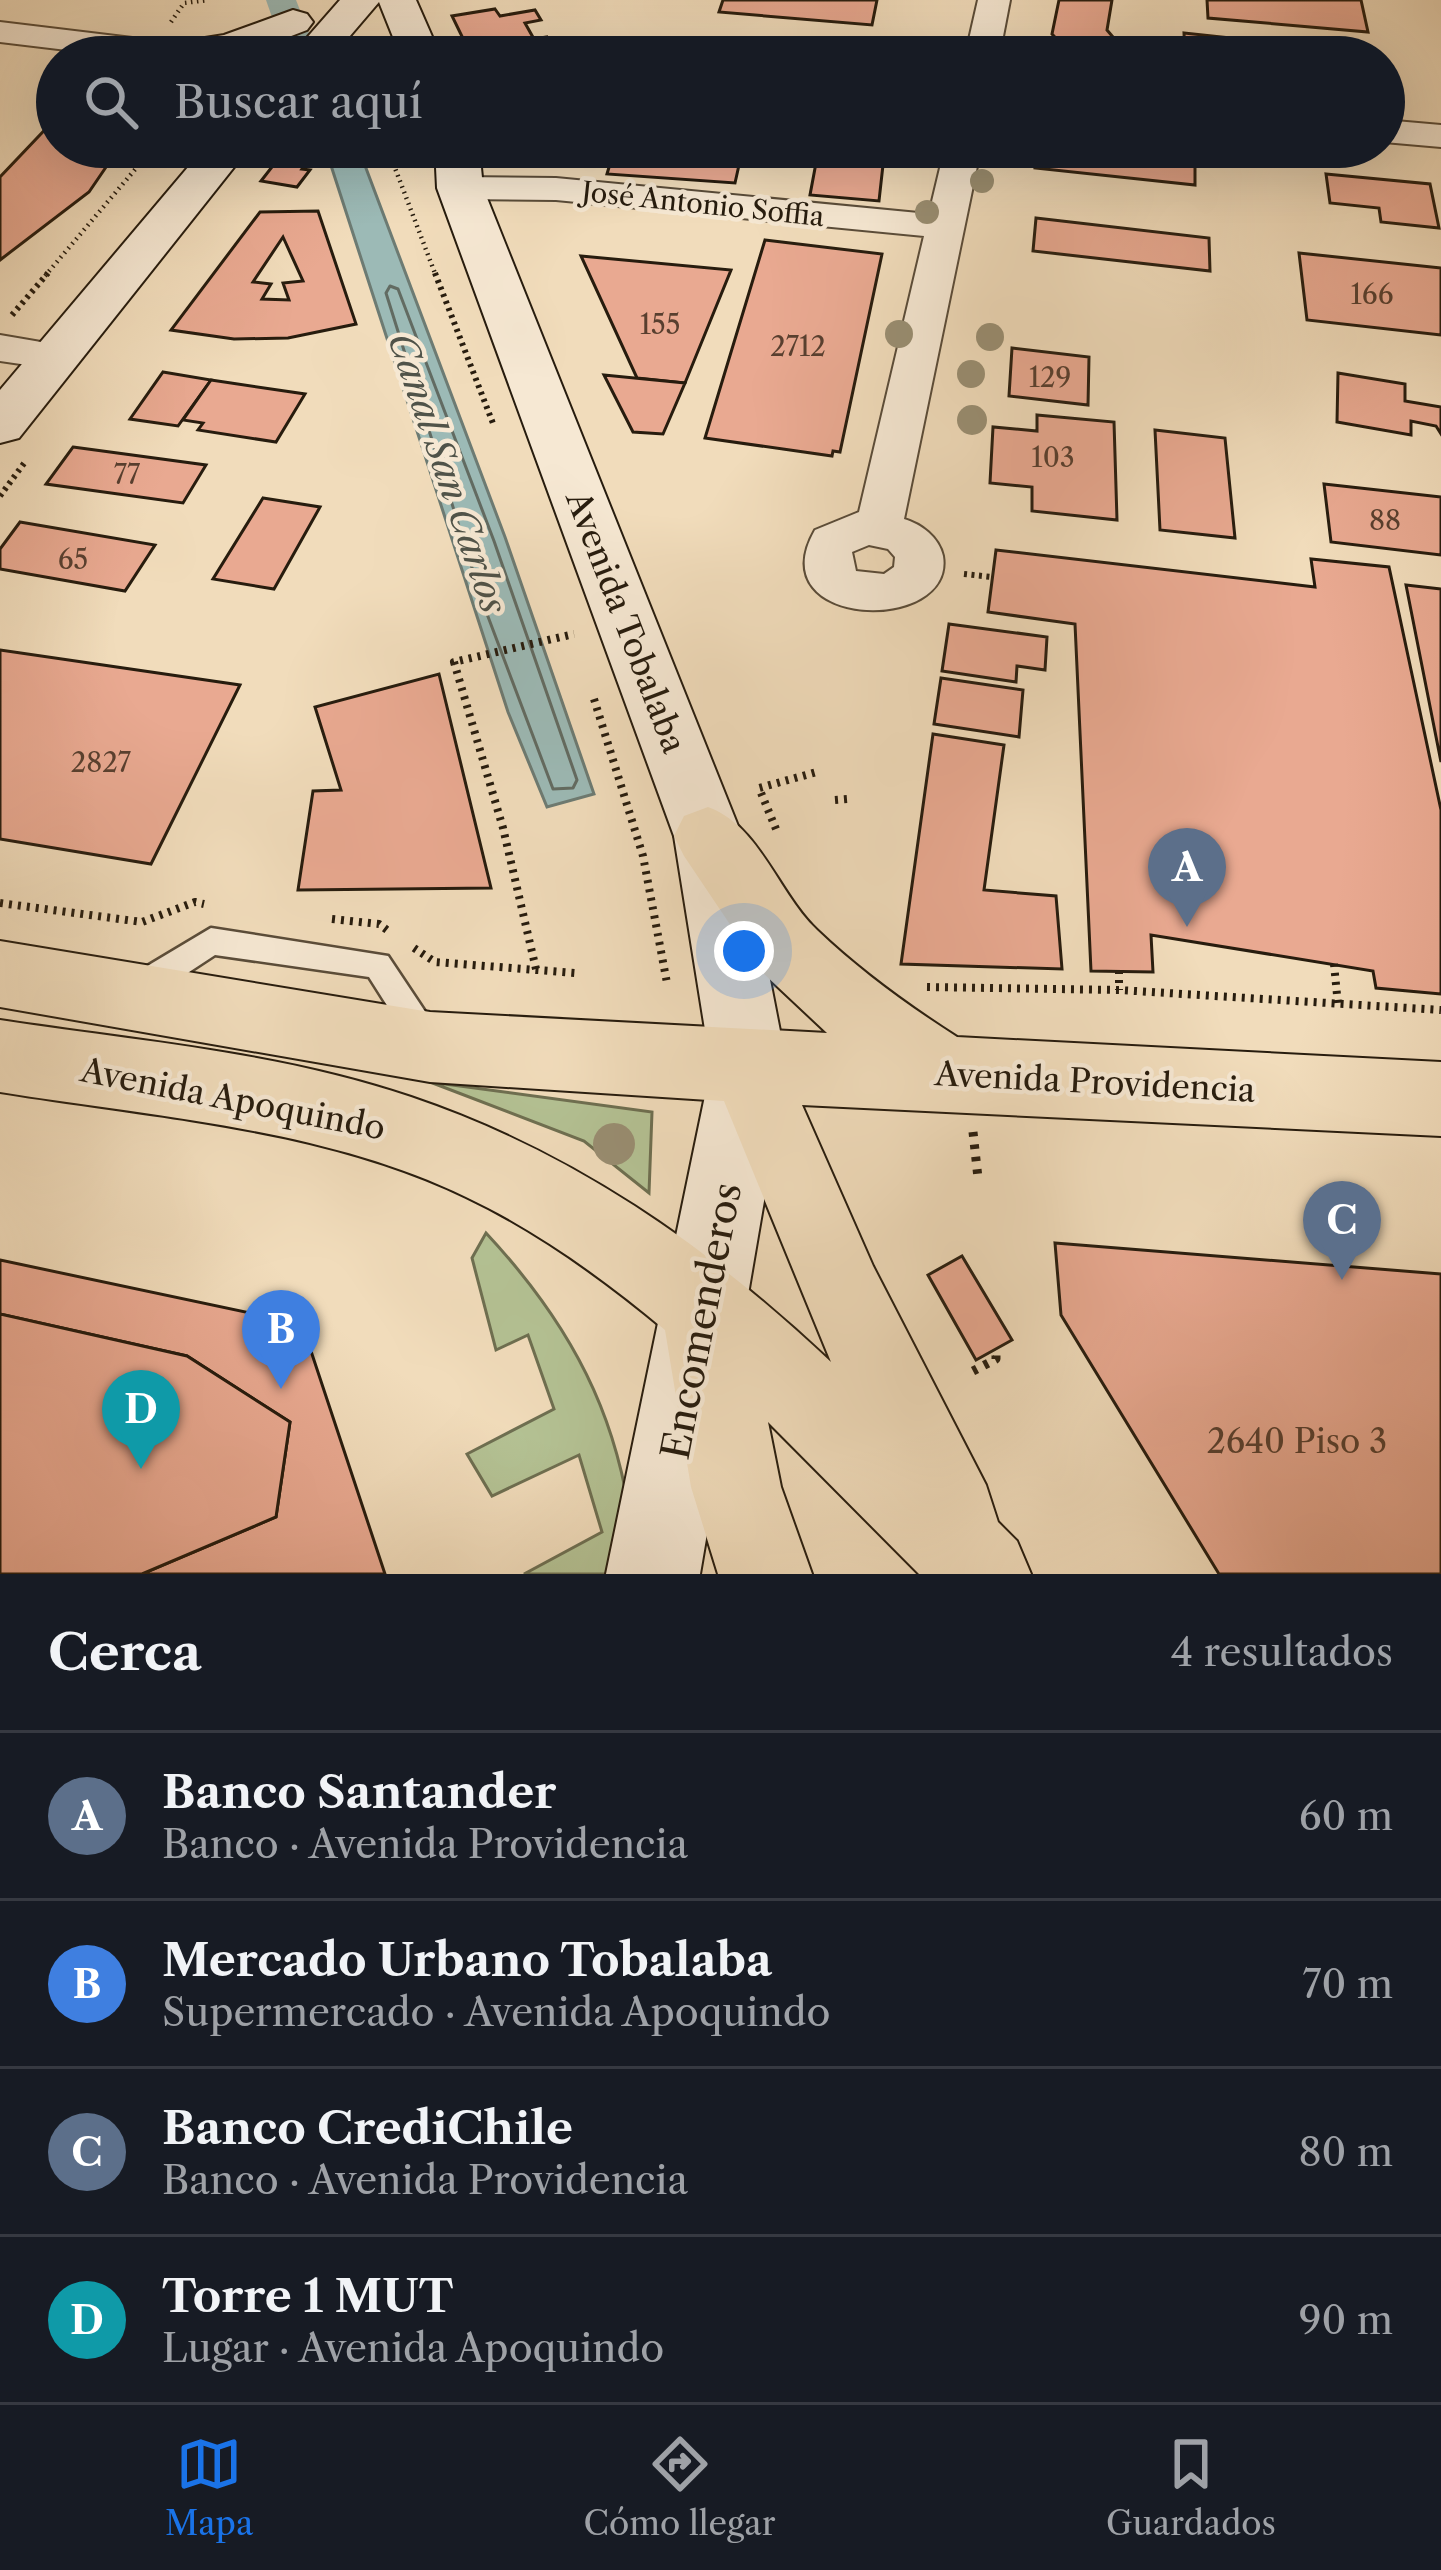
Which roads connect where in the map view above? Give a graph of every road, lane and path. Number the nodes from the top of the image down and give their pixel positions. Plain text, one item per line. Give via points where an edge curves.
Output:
1 (397, 0) edge
2 (994, 0) edge
3 (282, 27) edge
4 (0, 32) edge
5 (313, 36) edge
6 (412, 36) edge
7 (986, 36) edge
8 (1405, 133) edge
9 (1441, 136) edge
10 (137, 168) edge
11 (206, 168) edge
12 (395, 168) edge
13 (451, 168) edge
14 (475, 168) edge
15 (959, 168) edge
16 (946, 227) junction
17 (3, 335) edge
18 (55, 356) junction
19 (0, 425) edge
20 (497, 435) dead end
21 (879, 527) dead end
22 (565, 612) dead end
23 (588, 679) dead end
24 (817, 772) dead end
25 (847, 799) dead end
26 (835, 800) dead end
27 (742, 833) junction
28 (1334, 964) dead end
29 (536, 968) dead end
30 (1119, 971) dead end
31 (0, 974) edge
32 (667, 983) dead end
33 (914, 987) dead end
34 (1118, 991) junction
35 (1338, 1005) junction
36 (1441, 1010) edge
37 (0, 1056) edge
38 (748, 1067) junction
39 (946, 1073) junction
40 (1441, 1099) edge
41 (704, 1309) junction
42 (996, 1349) dead end
43 (973, 1370) dead end
44 (653, 1574) edge
45 (765, 1574) edge
46 (984, 1574) edge

1 - 6 main road
2 - 7 street
3 - 4 street
3 - 5 main road
8 - 9 street
10 - 17 path
11 - 18 main road
12 - 20 path
13 - 27 main road, Avenida Tobalaba
14 - 16 street, José Antonio Soffia via 556,189
15 - 16 street
16 - 21 street
17 - 18 street
18 - 19 main road
22 - 29 path via 574,634 454,662
23 - 32 path via 643,856
24 - 27 path via 759,788
25 - 26 path
27 - 38 main road, Avenida Tobalaba
27 - 39 main road via 787,949 864,1019
28 - 35 path
30 - 34 path
31 - 38 main road via 430,1046
33 - 34 path
34 - 35 path
35 - 36 path
37 - 41 main road, Avenida Apoquindo via 317,1110 411,1135 549,1198
38 - 39 main road, Avenida Providencia
38 - 41 main road, Encomenderos
38 - 46 main road via 833,1278
39 - 40 main road, Avenida Providencia
41 - 44 main road, Encomenderos
41 - 45 main road via 736,1487
41 - 46 main road, Avenida Apoquindo
42 - 43 path via 996,1359

